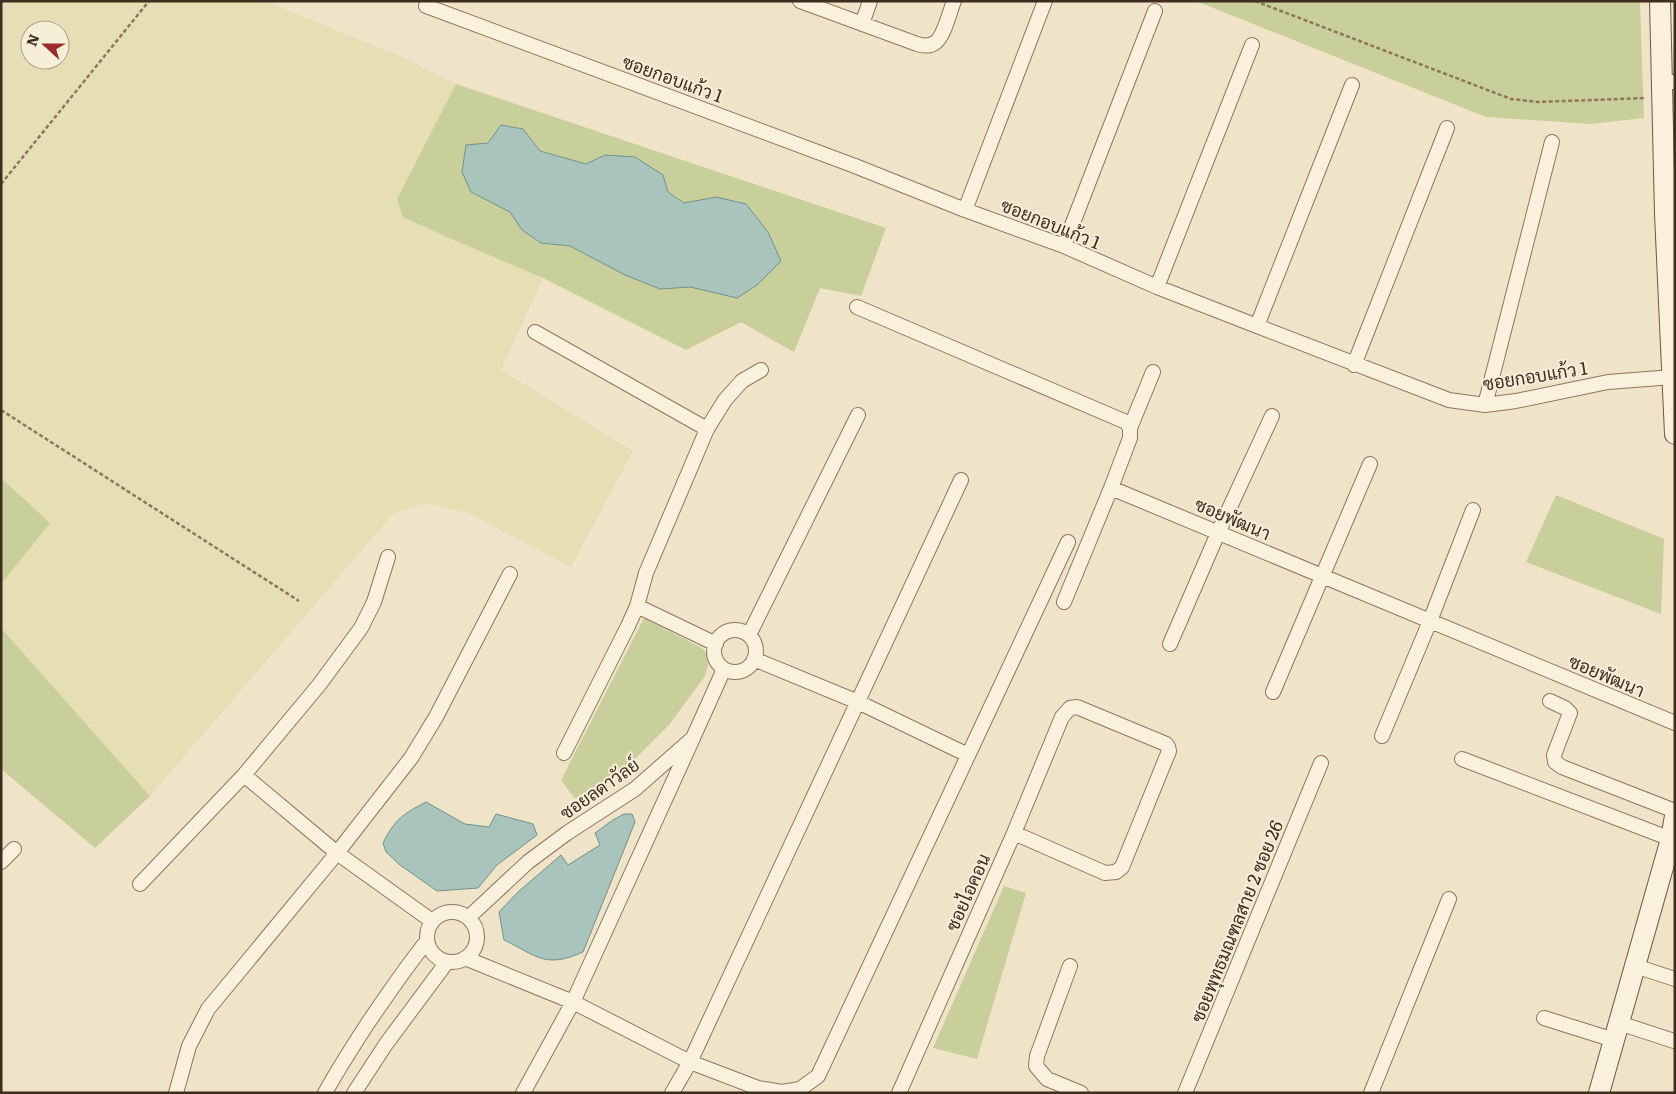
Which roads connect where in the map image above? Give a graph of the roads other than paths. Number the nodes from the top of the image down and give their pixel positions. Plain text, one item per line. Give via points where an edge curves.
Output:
1 (800, 1) edge
2 (870, 1) edge
3 (954, 1) edge
4 (1046, 1) edge
5 (1660, 1) edge
6 (426, 6) dead end
7 (1155, 11) dead end
8 (862, 24) junction
9 (1252, 46) dead end
10 (1352, 85) dead end
11 (1667, 96) edge
12 (1447, 128) dead end
13 (1552, 142) dead end
14 (965, 210) junction
15 (1064, 246) junction
16 (1158, 287) junction
17 (857, 307) dead end
18 (1258, 326) junction
19 (535, 332) dead end
20 (1354, 365) junction
21 (761, 370) dead end
22 (1153, 372) dead end
23 (1674, 390) edge
24 (1485, 405) junction
25 (858, 415) dead end
26 (1272, 416) dead end
27 (1130, 428) junction
28 (707, 429) junction
29 (1675, 434) edge
30 (1370, 464) dead end
31 (961, 480) dead end
32 (1111, 488) junction
33 (1473, 510) dead end
34 (1218, 532) junction
35 (1068, 542) dead end
36 (388, 557) dead end
37 (510, 574) dead end
38 (1321, 576) junction
39 (1064, 602) dead end
40 (637, 606) junction
41 (1430, 621) junction
42 (749, 635) junction
43 (716, 644) junction
44 (1170, 644) dead end
45 (754, 659) junction
46 (724, 669) junction
47 (1273, 692) dead end
48 (1550, 701) dead end
49 (858, 702) junction
50 (1675, 723) edge
51 (1382, 736) dead end
52 (693, 738) junction
53 (564, 753) dead end
54 (968, 755) junction
55 (1462, 759) dead end
56 (1321, 763) dead end
57 (244, 774) junction
58 (1675, 811) edge
59 (1673, 830) edge
60 (1014, 833) junction
61 (14, 849) dead end
62 (337, 853) junction
63 (1, 862) edge
64 (140, 884) dead end
65 (1449, 899) dead end
66 (469, 918) junction
67 (432, 921) junction
68 (427, 941) junction
69 (464, 958) junction
70 (447, 962) junction
71 (1070, 966) dead end
72 (1635, 966) junction
73 (1675, 979) edge
74 (573, 1002) junction
75 (1544, 1018) dead end
76 (1616, 1031) junction
77 (1674, 1041) edge
78 (690, 1062) junction
79 (1047, 1080) junction
80 (176, 1093) edge
81 (325, 1093) edge
82 (354, 1093) edge
83 (523, 1093) edge
84 (672, 1093) edge
85 (899, 1093) edge
86 (1042, 1093) edge
87 (1081, 1093) edge
88 (1185, 1093) edge
89 (1371, 1093) edge
90 (1599, 1093) edge

1 - 8 street
2 - 8 street
3 - 8 street via 942,34 936,42 926,46
4 - 14 street
5 - 11 street
6 - 14 street, ซอยกอบแก้ว 1
7 - 15 street
9 - 16 street
10 - 18 street
11 - 23 street via 1665,214
12 - 20 street
13 - 24 street
14 - 15 street, ซอยกอบแก้ว 1
15 - 16 street, ซอยกอบแก้ว 1
16 - 18 street, ซอยกอบแก้ว 1
17 - 27 street via 1126,422
18 - 20 street, ซอยกอบแก้ว 1
19 - 28 street
20 - 24 street, ซอยกอบแก้ว 1 via 1448,400
21 - 28 street via 742,380
22 - 27 street
23 - 24 street, ซอยกอบแก้ว 1 via 1608,382
23 - 29 street
25 - 42 street
26 - 34 street
27 - 32 street via 1130,438
28 - 40 street via 646,573
30 - 38 street
31 - 49 street
32 - 34 street, ซอยพัฒนา
32 - 39 street
33 - 41 street
34 - 38 street, ซอยพัฒนา
34 - 44 street
35 - 54 street
36 - 57 street via 374,602 361,628 319,685
37 - 62 street via 411,758
38 - 41 street, ซอยพัฒนา
38 - 47 street
40 - 43 street
40 - 53 street
41 - 50 street, ซอยพัฒนา
41 - 51 street
42 - 43 street via 734,630 719,638
42 - 45 street via 756,649
43 - 46 street via 715,655
45 - 46 street via 745,670
45 - 49 street
46 - 52 street, ซอยลดาวัลย์
48 - 58 street via 1570,713 1554,755 1555,762
49 - 54 street
49 - 78 street
52 - 66 street, ซอยลดาวัลย์ via 635,790 528,862
52 - 74 street
54 - 78 street via 818,1076 800,1089 782,1092 758,1088
55 - 59 street
56 - 88 street, ซอยพุทธมณฑลสาย 2 ซอย 26
57 - 62 street
57 - 64 street
59 - 72 street
60 - 60 street, ซอยไอคอน via 1062,717 1070,708 1077,707 1168,747 1122,867 1116,872 1105,873
60 - 85 street, ซอยไอคอน
61 - 63 street
62 - 67 street
62 - 80 street via 208,1009 189,1046
65 - 89 street
66 - 67 street via 460,912 450,911
66 - 69 street via 478,935 476,945
67 - 68 street
68 - 70 street via 437,958
68 - 81 street via 408,964
69 - 70 street
69 - 74 street
70 - 82 street
71 - 79 street via 1037,1056 1036,1066
72 - 73 street
72 - 76 street
74 - 78 street
74 - 83 street
75 - 76 street
76 - 77 street
76 - 90 street
78 - 84 street
79 - 86 street
79 - 87 street

